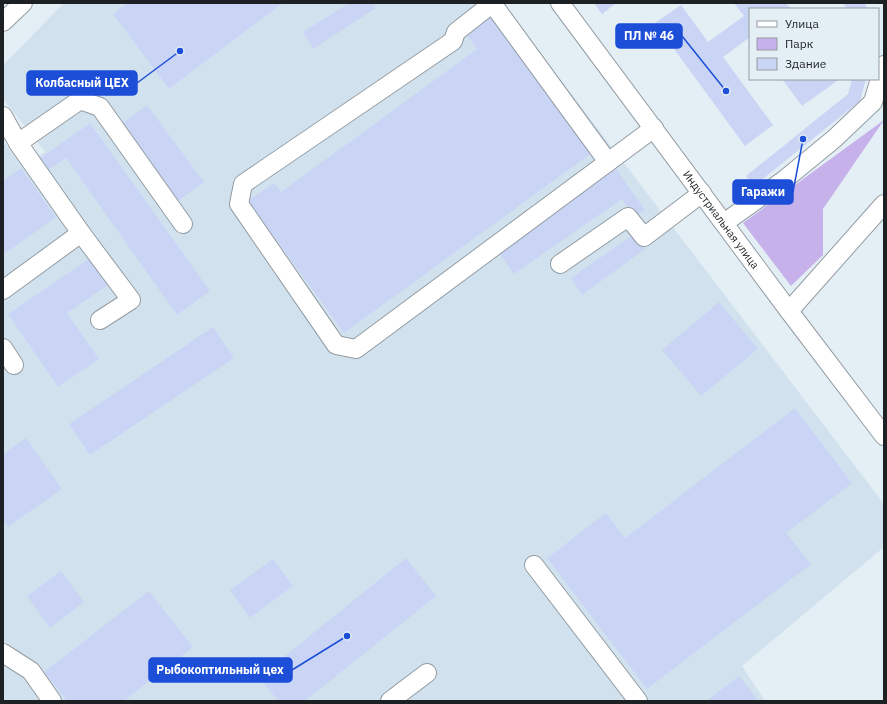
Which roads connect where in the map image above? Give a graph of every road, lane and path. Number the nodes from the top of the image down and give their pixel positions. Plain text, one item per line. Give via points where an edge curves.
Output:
1 (23, 3) edge
2 (493, 3) edge
3 (560, 3) edge
4 (3, 22) edge
5 (884, 65) edge
6 (3, 116) edge
7 (654, 128) junction
8 (18, 143) junction
9 (608, 162) junction
10 (702, 193) junction
11 (884, 204) edge
12 (724, 223) junction
13 (183, 224) dead end
14 (81, 234) junction
15 (560, 264) dead end
16 (3, 290) edge
17 (790, 311) junction
18 (100, 320) dead end
19 (3, 348) edge
20 (14, 365) dead end
21 (884, 436) edge
22 (534, 565) dead end
23 (3, 653) edge
24 (426, 673) dead end
25 (52, 701) edge
26 (390, 701) edge
27 (638, 701) edge

1 - 4 street
2 - 9 street
2 - 9 street via 456,32 453,41 243,184 239,204 336,345 356,349
3 - 7 street, Индустриальная улица
5 - 12 street via 873,102 834,139 784,180
6 - 8 street
7 - 9 street
7 - 10 street, Индустриальная улица
8 - 13 street via 80,100 100,107
8 - 14 street
10 - 12 street, Индустриальная улица
10 - 15 street via 644,237 628,217
11 - 17 street
12 - 17 street, Индустриальная улица
14 - 16 street
14 - 18 street via 131,300
17 - 21 street, Индустриальная улица
19 - 20 street
22 - 27 street
23 - 25 street via 31,672
24 - 26 street

